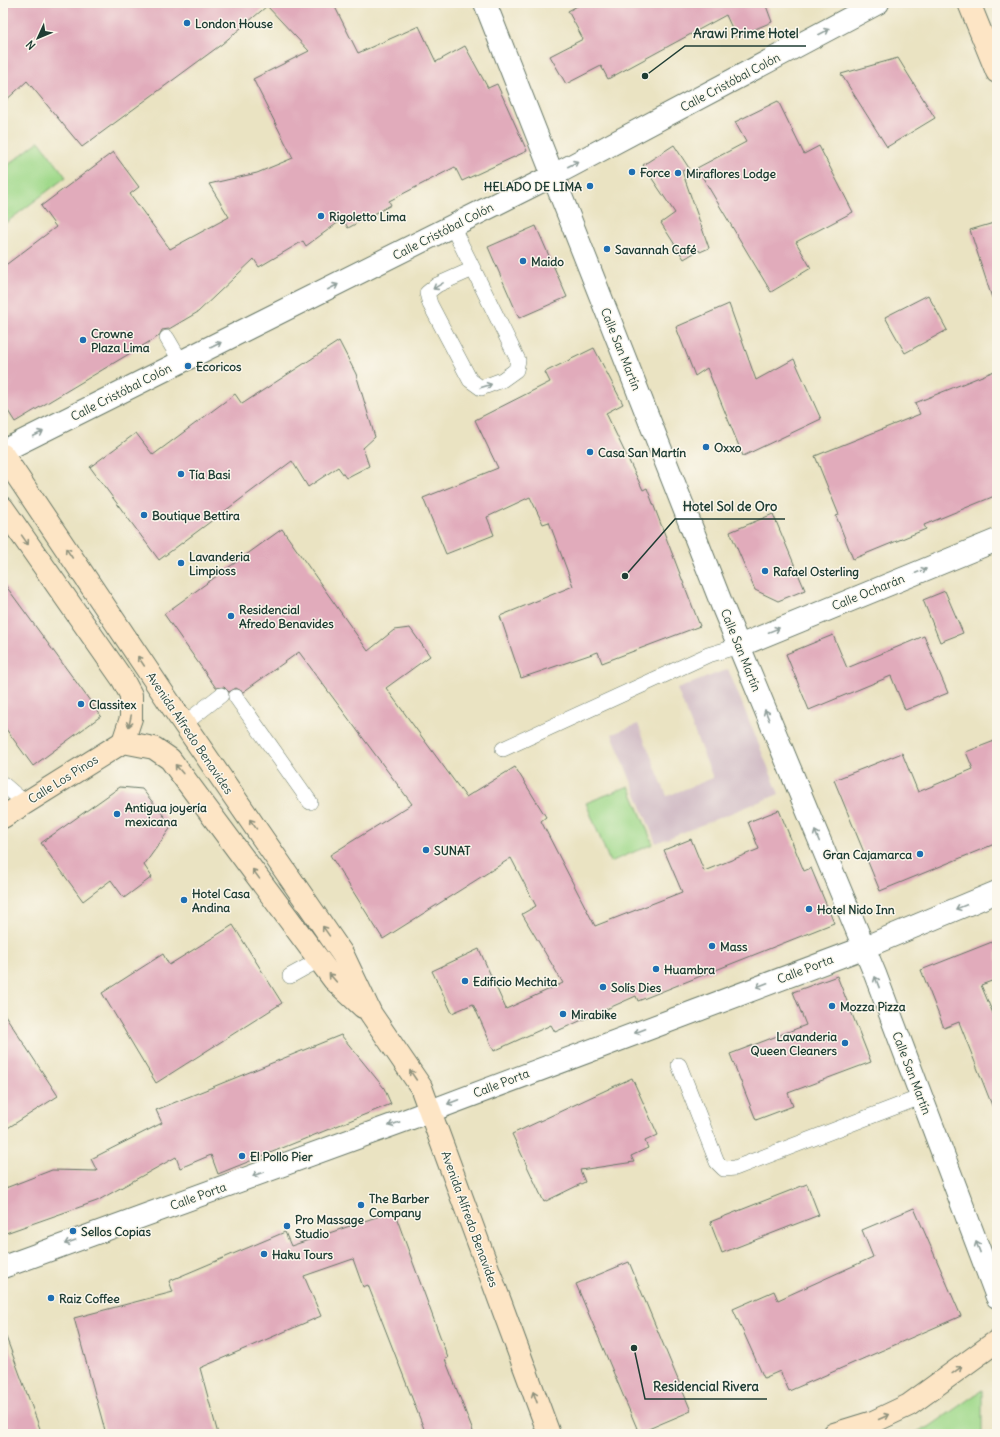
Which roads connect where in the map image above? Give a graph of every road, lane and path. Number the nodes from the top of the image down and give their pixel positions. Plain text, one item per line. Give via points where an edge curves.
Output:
1 (485, 3) edge
2 (878, 3) edge
3 (969, 3) edge
4 (997, 72) edge
5 (552, 176) junction
6 (452, 226) junction
7 (473, 269) junction
8 (167, 338) dead end
9 (181, 362) junction
10 (3, 451) edge
11 (3, 454) edge
12 (3, 508) edge
13 (997, 540) edge
14 (739, 646) junction
15 (221, 695) dead end
16 (236, 697) dead end
17 (184, 724) junction
18 (123, 742) junction
19 (503, 749) dead end
20 (3, 784) edge
21 (310, 802) dead end
22 (25, 803) junction
23 (3, 817) edge
24 (997, 892) edge
25 (863, 948) junction
26 (319, 960) junction
27 (290, 976) dead end
28 (371, 1014) junction
29 (679, 1064) dead end
30 (921, 1097) junction
31 (430, 1110) junction
32 (3, 1267) edge
33 (997, 1297) edge
34 (997, 1341) edge
35 (549, 1434) edge
36 (834, 1434) edge

1 - 5 street, Calle San Martín
5 -> 2 street, Calle Cristóbal Colón
3 - 4 main road
5 - 6 street, Calle Cristóbal Colón
5 - 14 street, Calle San Martín
6 - 7 lane
9 -> 6 street, Calle Cristóbal Colón
7 -> 7 lane via 437,285 427,293 430,304 470,380 480,388 502,380 516,370 518,360
8 - 9 lane
10 -> 9 street, Calle Cristóbal Colón
17 -> 11 main road, Avenida Alfredo Benavides
12 -> 18 main road via 123,680 130,694 131,718
14 -> 13 street, Calle Ocharán
14 - 19 lane via 708,655
25 -> 14 street, Calle San Martín
15 - 17 lane
16 - 21 lane
28 -> 17 main road, Avenida Alfredo Benavides via 343,956
18 - 22 main road, Calle Los Pinos
26 -> 18 main road, Avenida Alfredo Benavides via 170,759 154,748
20 - 22 lane
22 - 23 main road, Calle Los Pinos
24 -> 25 street, Calle Porta
30 -> 25 street, Calle San Martín
25 -> 31 street, Calle Porta
26 - 27 lane
28 -> 26 main road, Avenida Alfredo Benavides via 334,980
31 -> 28 main road, Avenida Alfredo Benavides via 422,1087
29 - 30 lane via 717,1162 724,1169 736,1168
33 -> 30 street, Calle San Martín
31 -> 32 street, Calle Porta
35 -> 31 main road, Avenida Alfredo Benavides
36 -> 34 main road via 867,1424 904,1407

